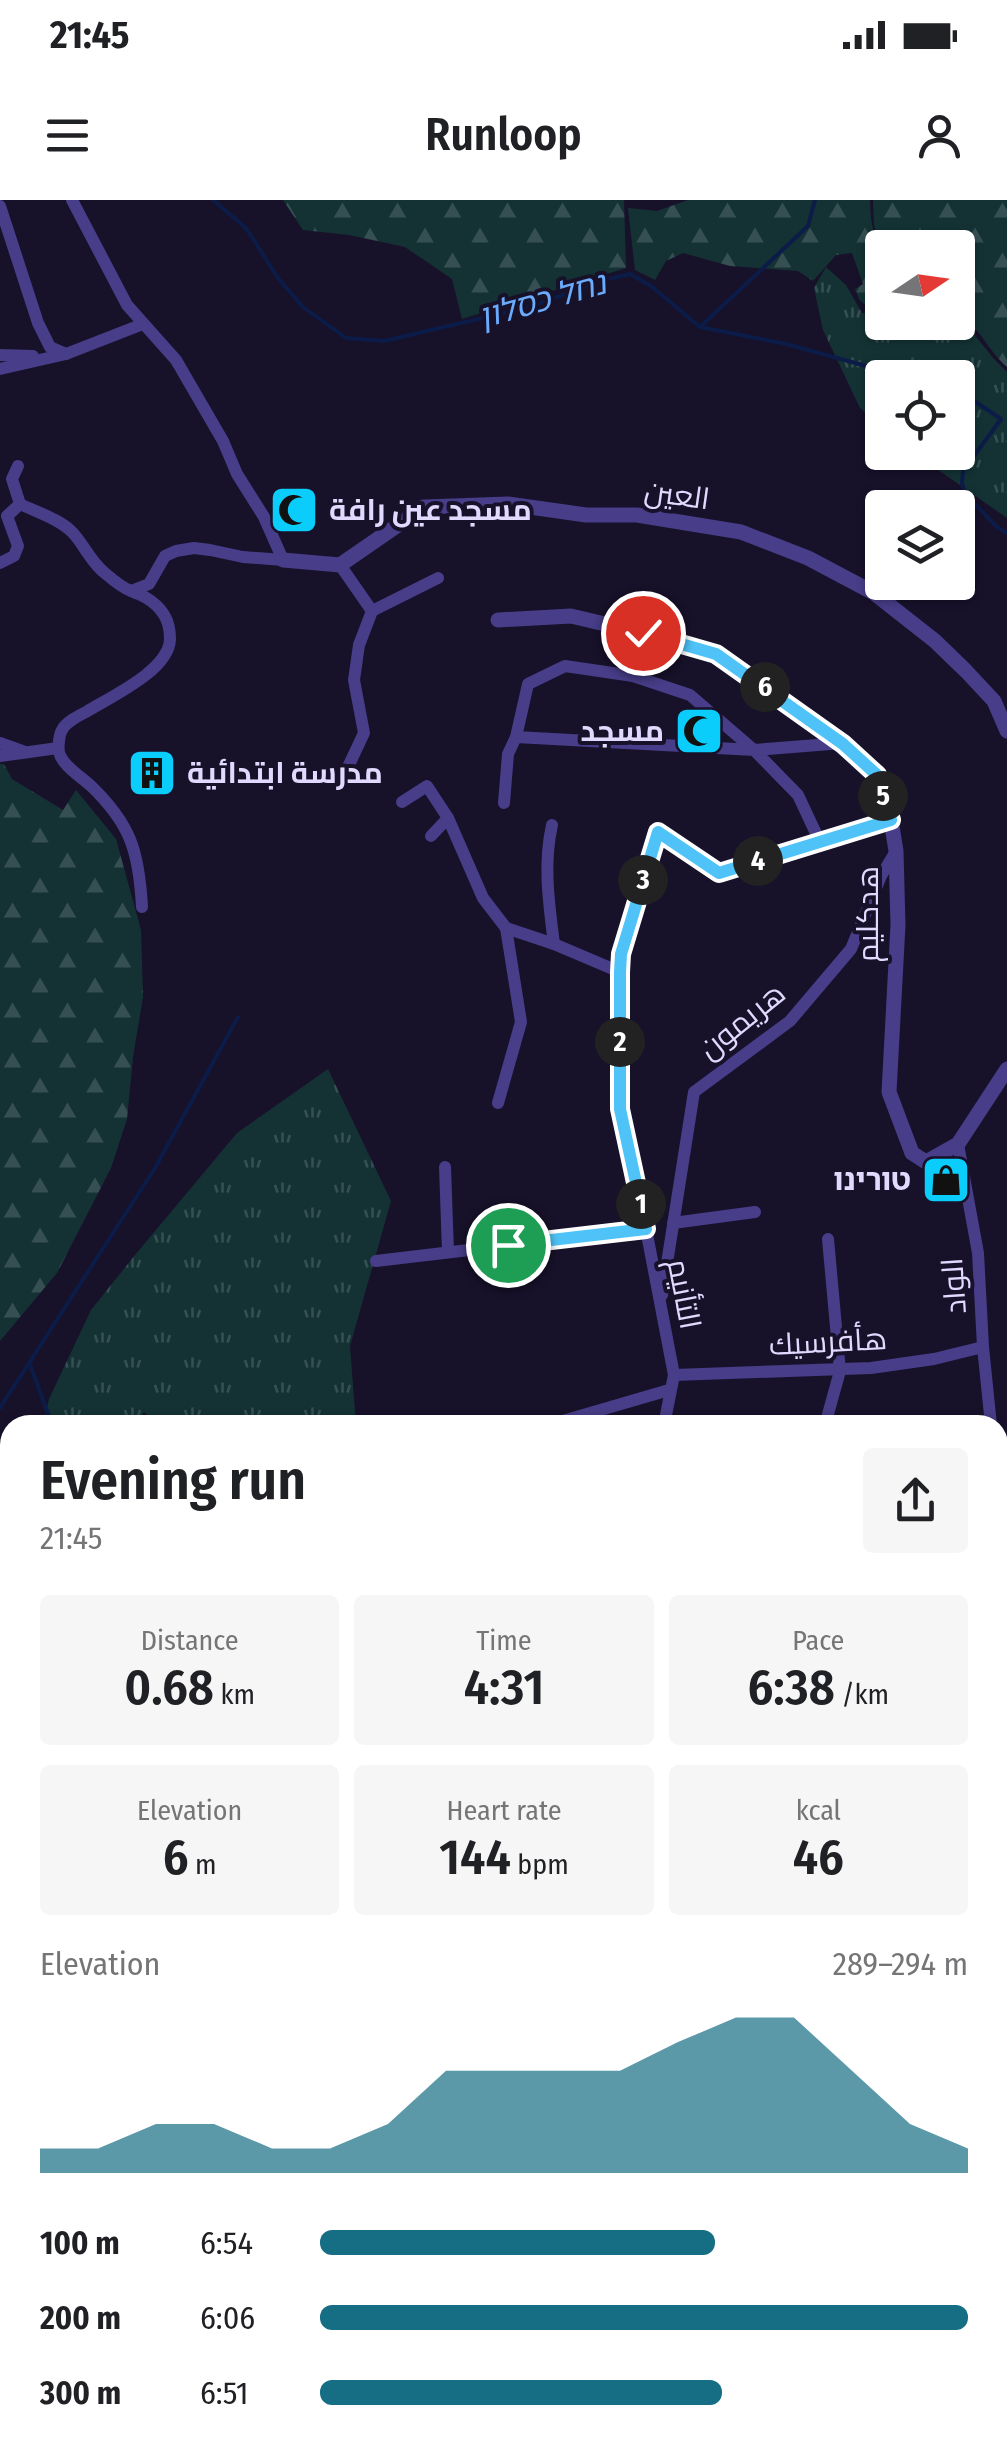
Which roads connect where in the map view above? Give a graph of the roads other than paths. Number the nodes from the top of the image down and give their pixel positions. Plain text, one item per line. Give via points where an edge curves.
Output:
1 (72, 200) edge
2 (0, 206) edge
3 (143, 324) junction
4 (66, 354) junction
5 (0, 355) edge
6 (0, 369) edge
7 (18, 466) dead end
8 (20, 504) junction
9 (4, 517) edge
10 (283, 560) junction
11 (0, 563) edge
12 (340, 566) junction
13 (438, 578) dead end
14 (132, 592) junction
15 (372, 611) junction
16 (498, 620) dead end
17 (1007, 732) edge
18 (516, 737) junction
19 (0, 743) edge
20 (843, 744) junction
21 (58, 748) junction
22 (754, 750) junction
23 (25, 752) junction
24 (0, 756) edge
25 (340, 784) dead end
26 (402, 802) dead end
27 (504, 802) dead end
28 (448, 818) junction
29 (891, 820) junction
30 (552, 825) dead end
31 (432, 836) dead end
32 (820, 842) junction
33 (896, 851) junction
34 (142, 907) dead end
35 (506, 928) junction
36 (554, 944) junction
37 (620, 972) junction
38 (1007, 1069) edge
39 (498, 1103) dead end
40 (958, 1144) junction
41 (445, 1167) dead end
42 (755, 1212) dead end
43 (673, 1222) junction
44 (646, 1229) junction
45 (828, 1238) dead end
46 (448, 1252) junction
47 (376, 1261) dead end
48 (660, 1306) junction
49 (983, 1347) junction
50 (840, 1370) junction
51 (674, 1374) junction
52 (670, 1390) junction
53 (584, 1415) edge
54 (666, 1415) edge
55 (828, 1415) edge
56 (990, 1415) edge

1 - 3 street via 126,305
2 - 4 street via 38,323 50,347
3 - 4 street
3 - 10 street via 176,360
4 - 5 street
4 - 6 street
7 - 8 street via 12,479
8 - 9 street
8 - 14 street via 66,527 102,572
9 - 11 street via 18,546
10 - 12 street
10 - 14 street via 176,551 165,556 149,584
12 - 15 street
12 - 17 street, العين via 424,507 508,504 741,532 874,593 966,670 994,701
13 - 15 street
14 - 21 street via 161,610 170,627 169,648 135,683 61,730
15 - 25 street via 354,680 364,733
16 - 20 street, هدكليم via 572,616 716,654
18 - 22 street
18 - 22 street via 528,684 565,666 690,695
18 - 27 street
19 - 23 street
20 - 22 street
20 - 29 street, هدكليم via 877,775
21 - 23 street
21 - 34 street via 124,825 134,845
22 - 32 street via 798,795
23 - 24 street
26 - 28 street via 426,786
28 - 31 street
28 - 35 street via 483,898
29 - 32 street, التأنيم
29 - 33 street, هدكليم
30 - 36 street via 547,847
32 - 37 street, التأنيم via 719,873 658,832
33 - 40 street, هدكليم via 889,1092 912,1153 926,1162
33 - 43 street, هريمون via 851,950 790,1021 694,1092
35 - 36 street
35 - 39 street via 521,1022
36 - 37 street
37 - 44 street, التأنيم via 620,1109
38 - 40 street
40 - 49 street, الواد via 978,1253
41 - 46 street
42 - 43 street
43 - 48 street, هريمون
44 - 46 street
44 - 48 street, التأنيم
45 - 50 street
46 - 47 street
48 - 51 street, التأنيم
49 - 50 street, هأفرسيك
49 - 56 street, الواد
50 - 51 street, هأفرسيك
50 - 55 street
51 - 52 street, التأنيم
52 - 53 street
52 - 54 street, التأنيم

